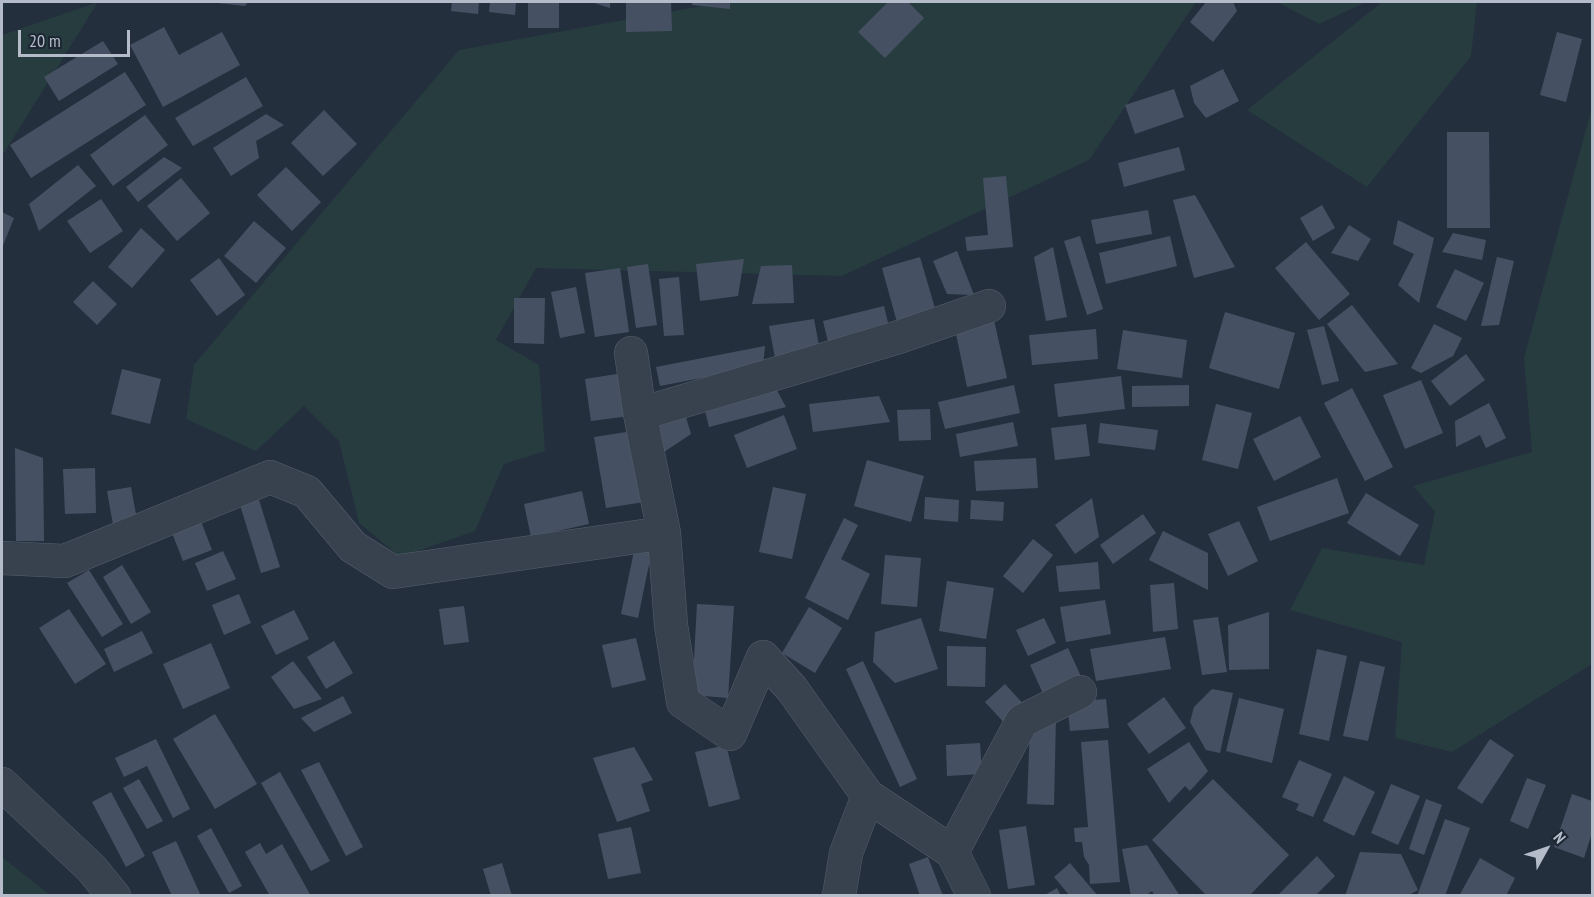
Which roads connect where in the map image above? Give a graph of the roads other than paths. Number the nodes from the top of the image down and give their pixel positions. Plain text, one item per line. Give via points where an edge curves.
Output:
1 (989, 306) dead end
2 (631, 353) dead end
3 (640, 414) junction
4 (664, 532) junction
5 (2, 558) edge
6 (1080, 692) dead end
7 (2, 784) edge
8 (868, 796) junction
9 (952, 852) junction
10 (114, 896) edge
11 (839, 896) edge
12 (974, 896) edge

1 - 3 street via 899,337
2 - 3 street
3 - 4 street
4 - 5 street via 393,572 352,547 307,492 270,477 65,561
4 - 8 street via 671,626 684,702 730,734 763,657 792,689
6 - 9 street via 1022,721
7 - 10 street via 91,868
8 - 9 street
8 - 11 street via 846,853
9 - 12 street

